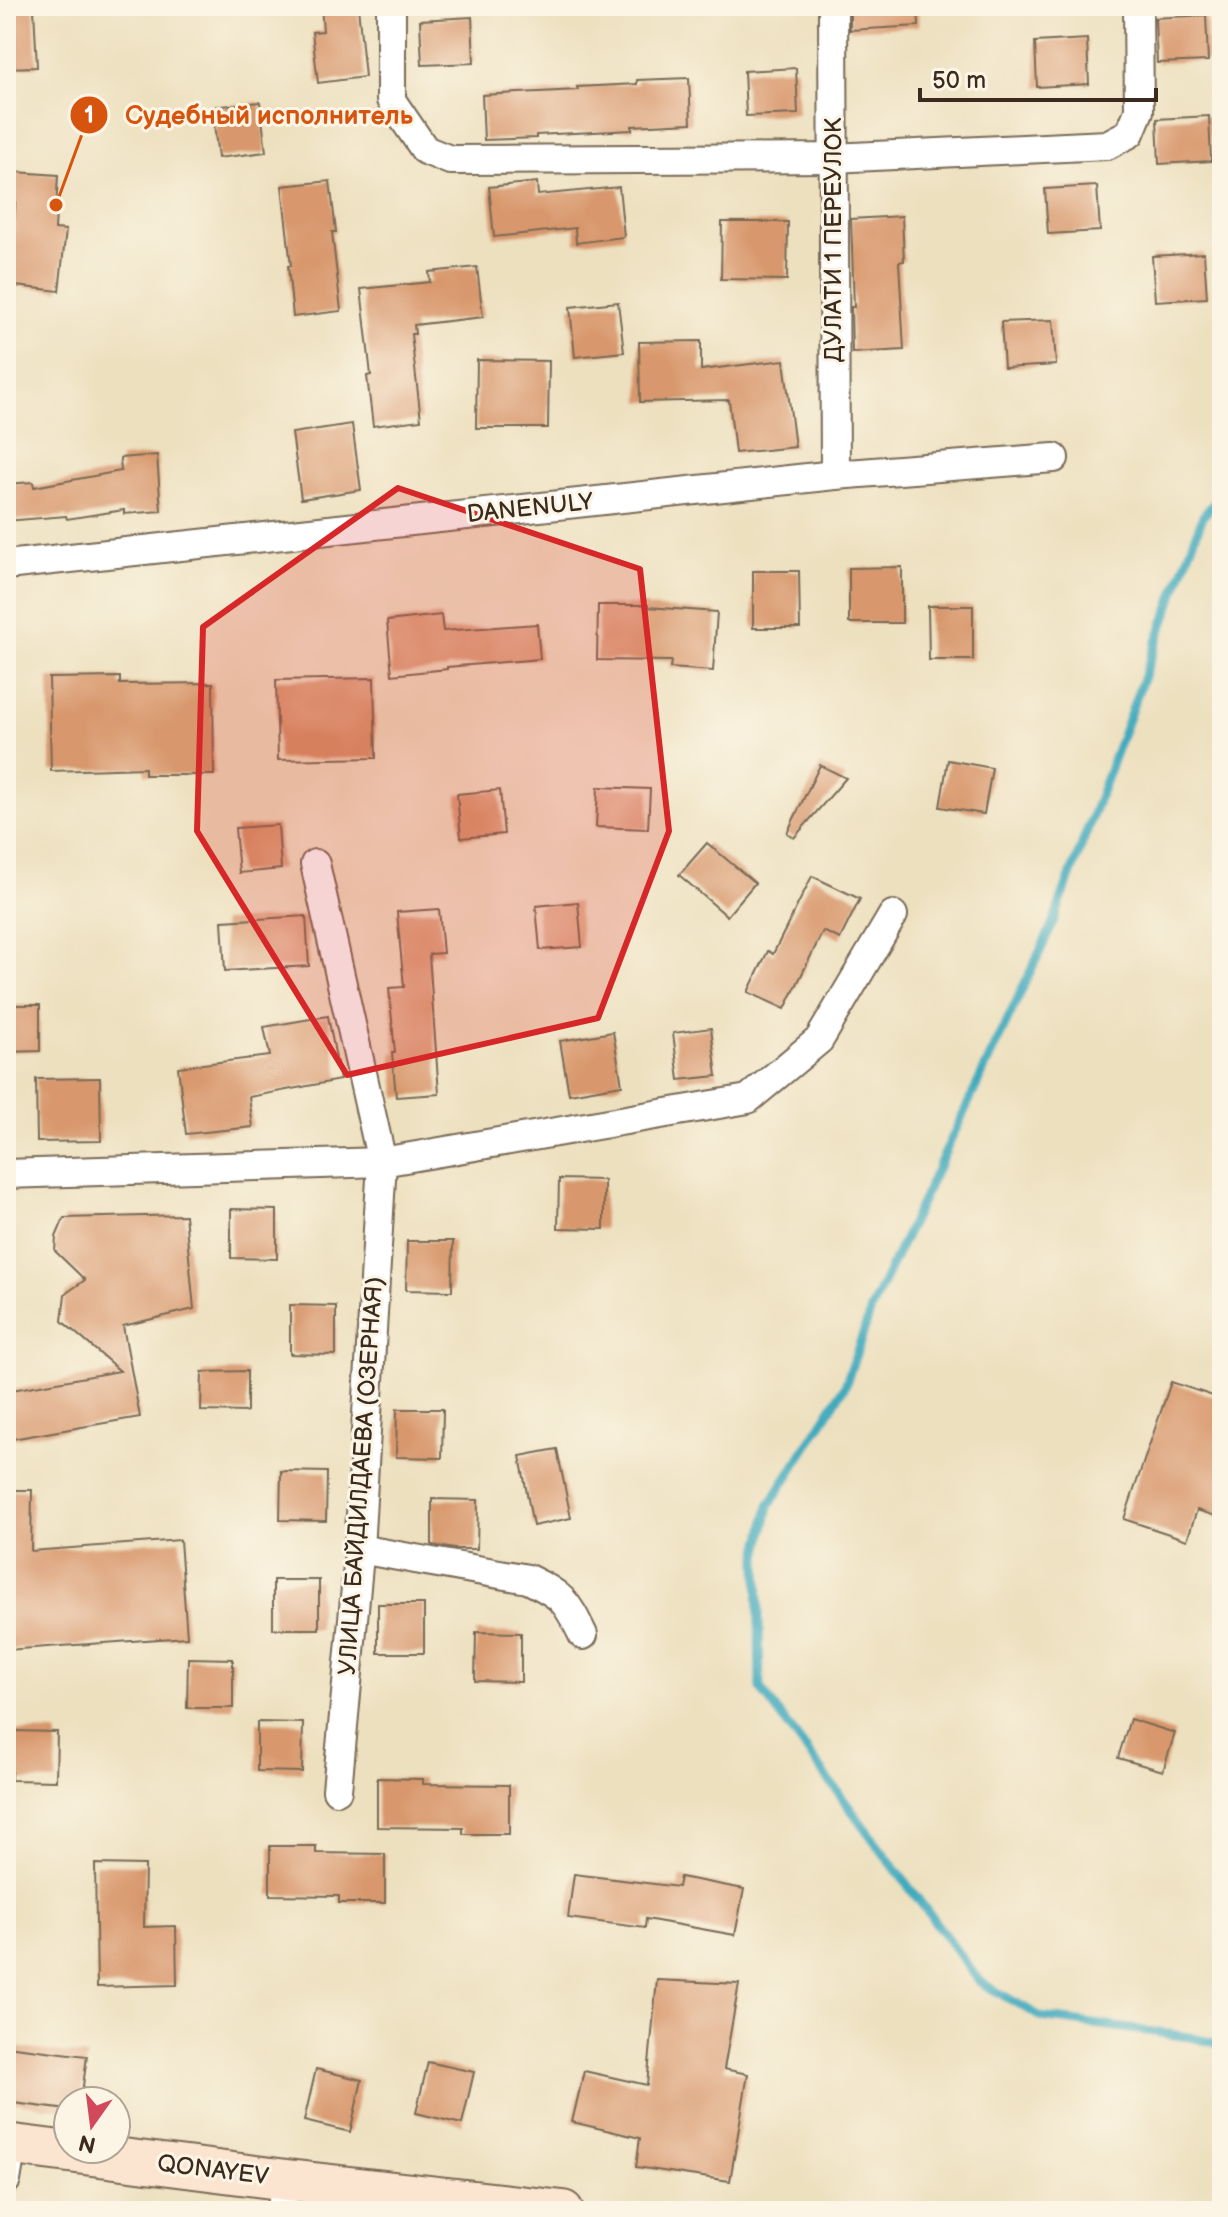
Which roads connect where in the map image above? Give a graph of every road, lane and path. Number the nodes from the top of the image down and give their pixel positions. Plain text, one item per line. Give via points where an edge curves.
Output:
1 (391, 6) edge
2 (833, 6) edge
3 (1138, 6) edge
4 (832, 158) junction
5 (1054, 458) dead end
6 (835, 475) junction
7 (6, 565) edge
8 (315, 864) dead end
9 (893, 915) dead end
10 (382, 1162) junction
11 (6, 1174) edge
12 (359, 1549) junction
13 (583, 1635) dead end
14 (337, 1790) dead end
15 (8, 2156) edge
16 (284, 2195) edge
17 (563, 2211) edge

1 - 4 street via 391,100 425,150 450,160
2 - 4 street, ДУЛАТИ 1 ПЕРЕУЛОК
3 - 4 street via 1139,111 1130,133 1107,145
4 - 6 street, ДУЛАТИ 1 ПЕРЕУЛОК
5 - 6 street, DANENULY
6 - 7 street, DANENULY
8 - 10 street, УЛИЦА БАЙДИЛДАЕВА (ОЗЕРНАЯ)
9 - 10 street via 819,1040 748,1099
10 - 11 street
10 - 12 street, УЛИЦА БАЙДИЛДАЕВА (ОЗЕРНАЯ)
12 - 13 street via 528,1579 554,1591 570,1607
12 - 14 street, УЛИЦА БАЙДИЛДАЕВА (ОЗЕРНАЯ)
15 - 16 main road, QONAYEV
16 - 17 main road, QONAYEV

